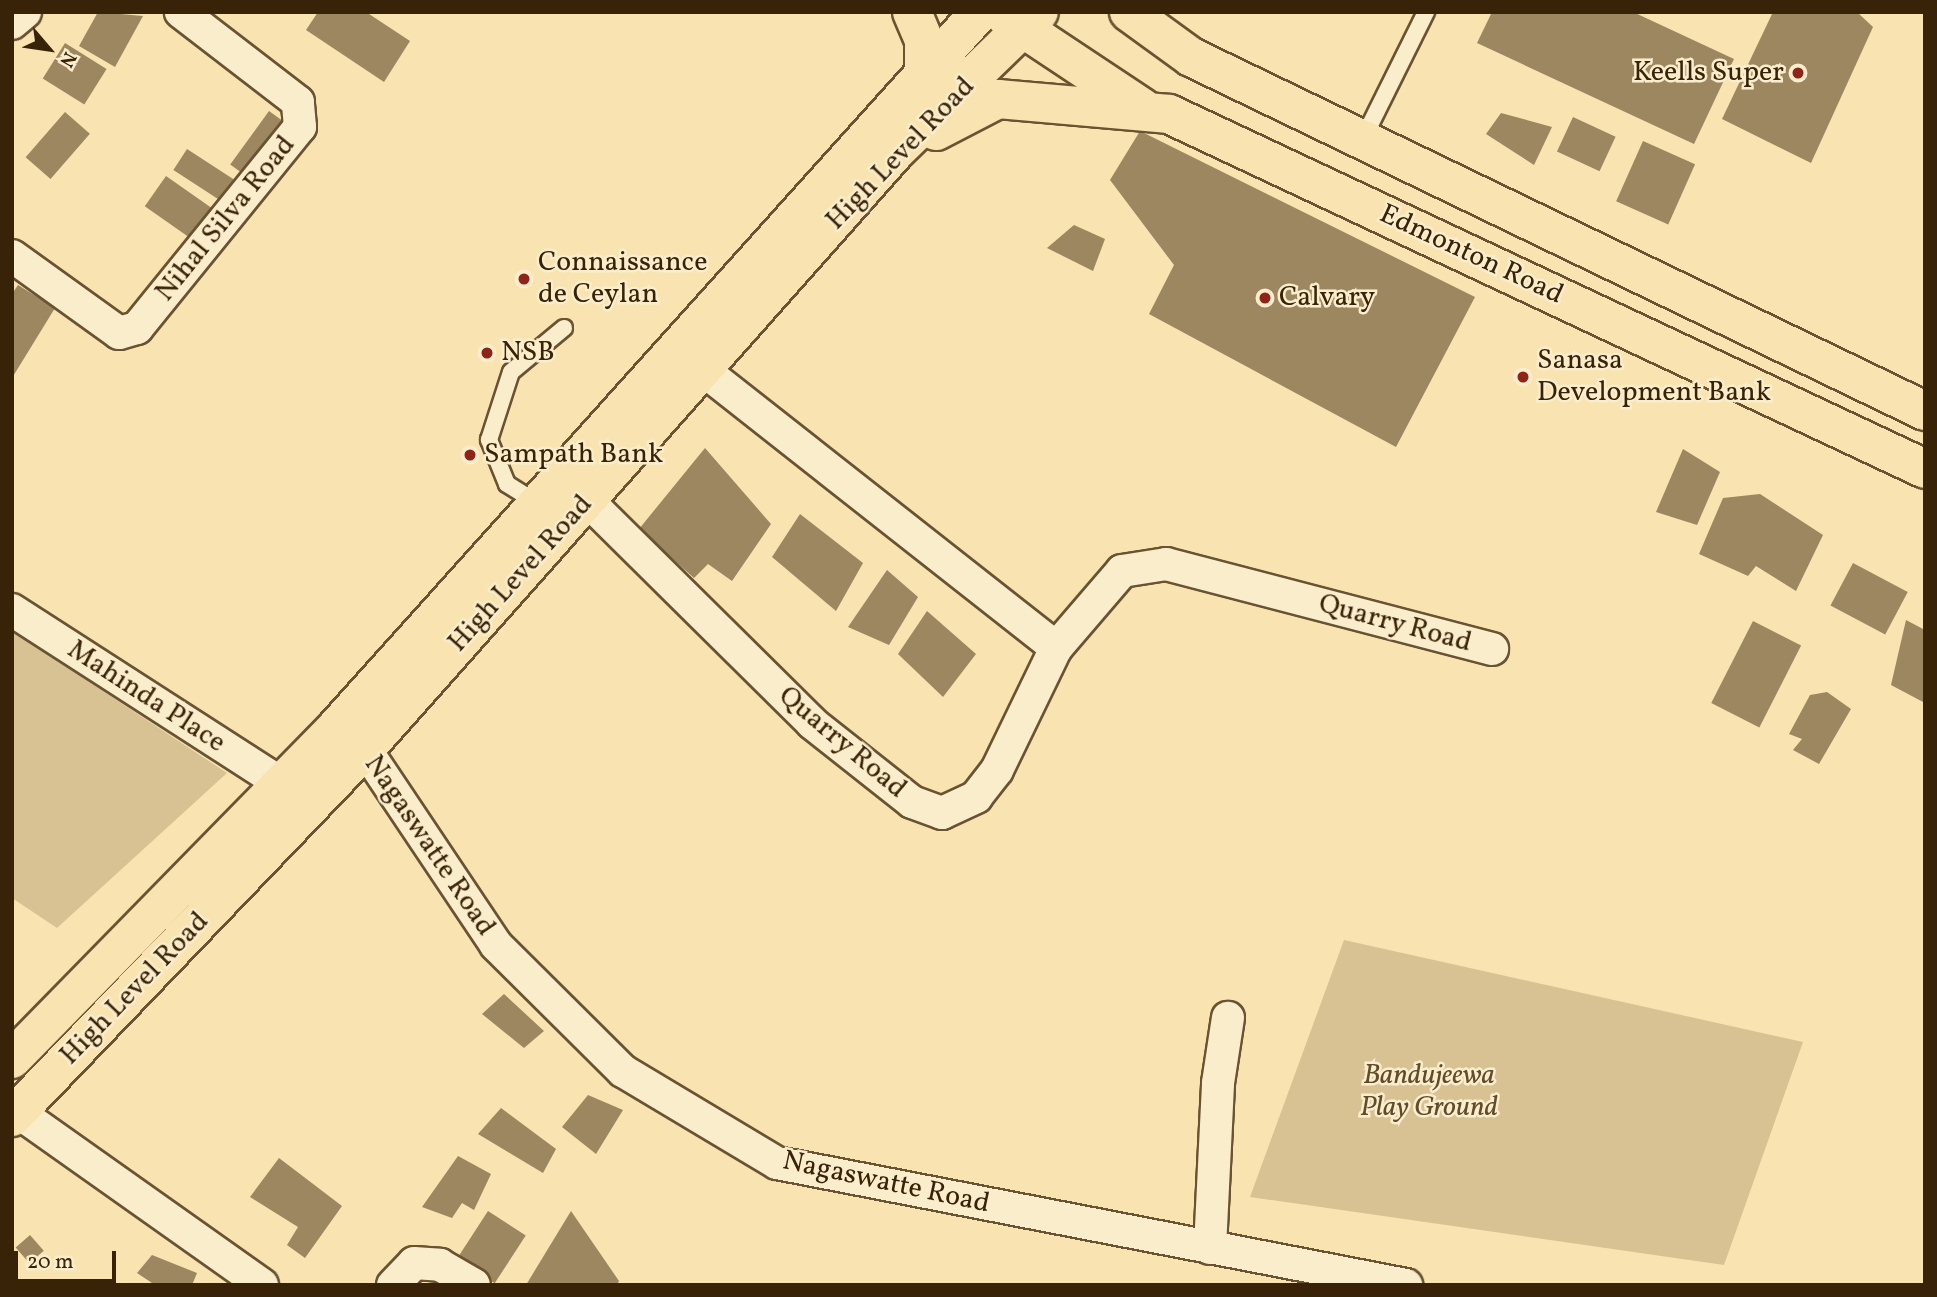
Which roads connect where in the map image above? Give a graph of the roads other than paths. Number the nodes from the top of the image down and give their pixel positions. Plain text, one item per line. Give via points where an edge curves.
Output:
1 (25, 12) edge
2 (181, 12) edge
3 (912, 12) edge
4 (980, 12) edge
5 (1129, 12) edge
6 (1426, 12) edge
7 (1022, 18) edge
8 (12, 23) edge
9 (924, 74) junction
10 (1147, 111) junction
11 (1362, 141) junction
12 (897, 151) junction
13 (12, 257) edge
14 (564, 328) dead end
15 (702, 369) junction
16 (1925, 411) edge
17 (1925, 468) edge
18 (587, 500) junction
19 (541, 505) junction
20 (12, 610) edge
21 (1056, 648) junction
22 (1492, 649) dead end
23 (350, 740) junction
24 (280, 783) junction
25 (1228, 1018) dead end
26 (12, 1059) edge
27 (15, 1114) edge
28 (1210, 1248) junction
29 (261, 1285) edge
30 (393, 1285) edge
31 (474, 1285) edge
32 (1406, 1285) edge

1 - 8 street
2 - 13 street, Nihal Silva Road via 298,102 300,127 137,328 120,333
3 - 9 highway via 924,40
4 - 9 highway, High Level Road
5 - 11 highway, Edmonton Road via 1191,57
6 - 11 lane
7 - 10 highway, Edmonton Road
7 - 12 highway, High Level Road
9 - 19 highway, High Level Road
10 - 12 highway via 998,99
10 - 17 highway, Edmonton Road via 1169,114
11 - 16 highway, Edmonton Road
12 - 15 highway, High Level Road
14 - 19 lane via 511,372 489,440 507,484
15 - 18 highway, High Level Road
15 - 21 street
18 - 21 street, Quarry Road via 812,723 912,803 942,813 976,797 998,770
18 - 23 highway, High Level Road
19 - 23 highway, High Level Road
20 - 24 street, Mahinda Place
21 - 22 street, Quarry Road via 1122,570 1166,564
23 - 24 highway, High Level Road
23 - 27 highway, High Level Road
23 - 28 street, Nagaswatte Road via 496,945 623,1071 777,1163
24 - 26 highway, High Level Road
25 - 28 street via 1218,1083
27 - 29 street
28 - 32 street, Nagaswatte Road
30 - 31 street via 414,1263 440,1265

